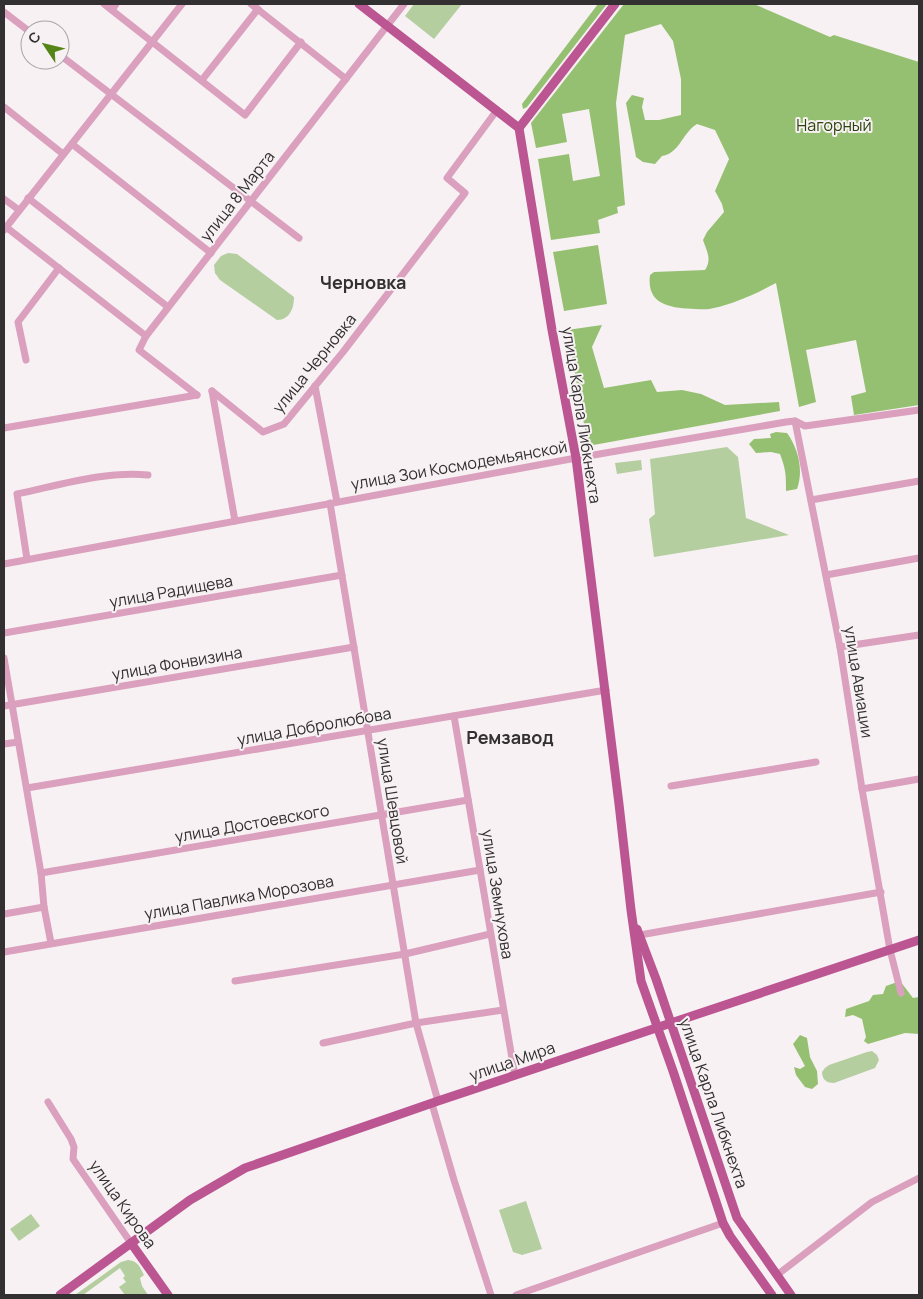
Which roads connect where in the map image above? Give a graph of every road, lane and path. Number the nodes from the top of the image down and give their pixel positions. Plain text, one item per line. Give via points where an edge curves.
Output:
1 (104, 4) edge
2 (182, 4) edge
3 (252, 4) edge
4 (359, 4) edge
5 (404, 4) edge
6 (615, 4) edge
7 (114, 7) edge
8 (258, 9) junction
9 (4, 12) edge
10 (20, 24) edge
11 (387, 26) junction
12 (152, 41) junction
13 (301, 42) junction
14 (70, 63) edge
15 (346, 79) junction
16 (202, 80) junction
17 (111, 94) junction
18 (4, 107) edge
19 (496, 110) junction
20 (519, 128) junction
21 (72, 144) junction
22 (63, 154) junction
23 (28, 198) junction
24 (4, 199) edge
25 (251, 201) junction
26 (19, 210) junction
27 (5, 229) edge
28 (299, 238) dead end
29 (211, 253) junction
30 (58, 268) junction
31 (168, 307) junction
32 (146, 336) junction
33 (26, 360) dead end
34 (316, 386) junction
35 (919, 410) edge
36 (794, 421) junction
37 (4, 428) edge
38 (576, 458) junction
39 (148, 475) dead end
40 (919, 481) edge
41 (811, 500) junction
42 (334, 503) junction
43 (235, 521) junction
44 (919, 558) edge
45 (27, 559) junction
46 (4, 564) edge
47 (342, 575) junction
48 (826, 575) junction
49 (4, 633) edge
50 (919, 635) edge
51 (354, 647) junction
52 (840, 647) junction
53 (4, 658) edge
54 (5, 667) edge
55 (606, 690) junction
56 (12, 705) junction
57 (4, 706) edge
58 (454, 716) junction
59 (368, 731) junction
60 (18, 742) junction
61 (4, 744) edge
62 (816, 762) dead end
63 (919, 779) edge
64 (671, 786) dead end
65 (27, 788) junction
66 (862, 789) junction
67 (468, 800) junction
68 (382, 815) junction
69 (480, 870) junction
70 (41, 873) junction
71 (393, 885) junction
72 (881, 892) junction
73 (44, 907) junction
74 (631, 910) junction
75 (4, 914) edge
76 (490, 934) junction
77 (640, 935) junction
78 (919, 940) edge
79 (51, 944) junction
80 (890, 950) junction
81 (4, 952) edge
82 (405, 954) junction
83 (235, 981) dead end
84 (902, 993) dead end
85 (503, 1010) junction
86 (416, 1023) junction
87 (670, 1023) junction
88 (657, 1028) junction
89 (323, 1043) dead end
90 (514, 1076) junction
91 (48, 1102) dead end
92 (435, 1103) junction
93 (919, 1178) edge
94 (723, 1223) junction
95 (131, 1243) junction
96 (777, 1275) junction
97 (764, 1284) junction
98 (60, 1295) edge
99 (168, 1295) edge
100 (491, 1295) edge
101 (516, 1295) edge
102 (772, 1295) edge
103 (791, 1295) edge

1 - 7 street
2 - 12 street
3 - 8 street
4 - 11 main road
5 - 11 street, улица 8 Марта
6 - 20 main road
7 - 12 street
8 - 13 street
8 - 16 street
9 - 10 street
11 - 15 street, улица 8 Марта
11 - 19 main road
12 - 16 street
12 - 17 street
13 - 15 street
13 - 16 street via 245,115
14 - 17 street
15 - 25 street, улица 8 Марта
17 - 21 street
17 - 25 street
18 - 22 street
19 - 20 main road
19 - 34 street, улица Черновка via 447,178 465,193
20 - 38 main road, улица Карла Либкнехта
21 - 22 street
21 - 29 street
22 - 23 street
23 - 26 street
23 - 31 street
24 - 26 street
25 - 28 street
25 - 29 street, улица 8 Марта
26 - 27 street
27 - 30 street
29 - 31 street, улица 8 Марта
30 - 32 street
30 - 33 street via 18,322
31 - 32 street, улица 8 Марта
32 - 37 street via 139,350 197,395
34 - 42 street, улица Шевцовой
34 - 43 street, улица Черновка via 284,424 263,432 212,391
35 - 36 street, улица Зои Космодемьянской via 805,426
36 - 38 street, улица Зои Космодемьянской
36 - 41 street, улица Авиации
38 - 42 street, улица Зои Космодемьянской
38 - 55 main road, улица Карла Либкнехта
39 - 45 street via 130,473 17,494
40 - 41 street
41 - 48 street, улица Авиации
42 - 43 street, улица Зои Космодемьянской
42 - 47 street, улица Шевцовой
43 - 45 street, улица Зои Космодемьянской
44 - 48 street
45 - 46 street, улица Зои Космодемьянской
47 - 49 street, улица Радищева
47 - 51 street, улица Шевцовой
48 - 52 street, улица Авиации
50 - 52 street
51 - 56 street, улица Фонвизина
51 - 59 street, улица Шевцовой
52 - 66 street, улица Авиации
53 - 54 street
54 - 56 street
55 - 58 street, улица Добролюбова
55 - 74 main road, улица Карла Либкнехта
56 - 57 street, улица Фонвизина
56 - 60 street
58 - 59 street, улица Добролюбова
58 - 67 street, улица Земнухова
59 - 65 street, улица Добролюбова
59 - 68 street, улица Шевцовой
60 - 61 street
60 - 65 street
62 - 64 street
63 - 66 street
65 - 70 street
66 - 72 street, улица Авиации
67 - 68 street, улица Достоевского
67 - 69 street, улица Земнухова
68 - 70 street, улица Достоевского
68 - 71 street, улица Шевцовой
69 - 71 street, улица Павлика Морозова
69 - 76 street, улица Земнухова
70 - 73 street
71 - 79 street, улица Павлика Морозова
71 - 82 street, улица Шевцовой
72 - 77 street
72 - 80 street, улица Авиации
73 - 75 street
73 - 79 street
74 - 77 main road, улица Карла Либкнехта
74 - 88 main road, улица Карла Либкнехта via 641,981
76 - 82 street
76 - 85 street, улица Земнухова
77 - 87 main road, улица Карла Либкнехта
78 - 80 main road, улица Мира
79 - 81 street, улица Павлика Морозова
80 - 84 street, улица Авиации
80 - 87 main road, улица Мира
82 - 83 street
82 - 86 street, улица Шевцовой
85 - 86 street
85 - 90 street, улица Земнухова
86 - 89 street
86 - 92 street, улица Шевцовой
87 - 88 main road, улица Мира
87 - 96 main road, улица Карла Либкнехта via 738,1218
88 - 90 main road, улица Мира
88 - 94 main road, улица Карла Либкнехта
90 - 92 main road, улица Мира
91 - 95 street, улица Кирова via 71,1139 73,1159
92 - 95 main road, улица Мира via 245,1168 190,1200
92 - 100 street, улица Шевцовой via 454,1180
93 - 96 street via 872,1202
94 - 97 main road, улица Карла Либкнехта
94 - 101 street
95 - 98 main road, улица Мира
95 - 99 main road, улица Кирова
96 - 97 main road
96 - 103 main road, улица Карла Либкнехта
97 - 102 main road, улица Карла Либкнехта

